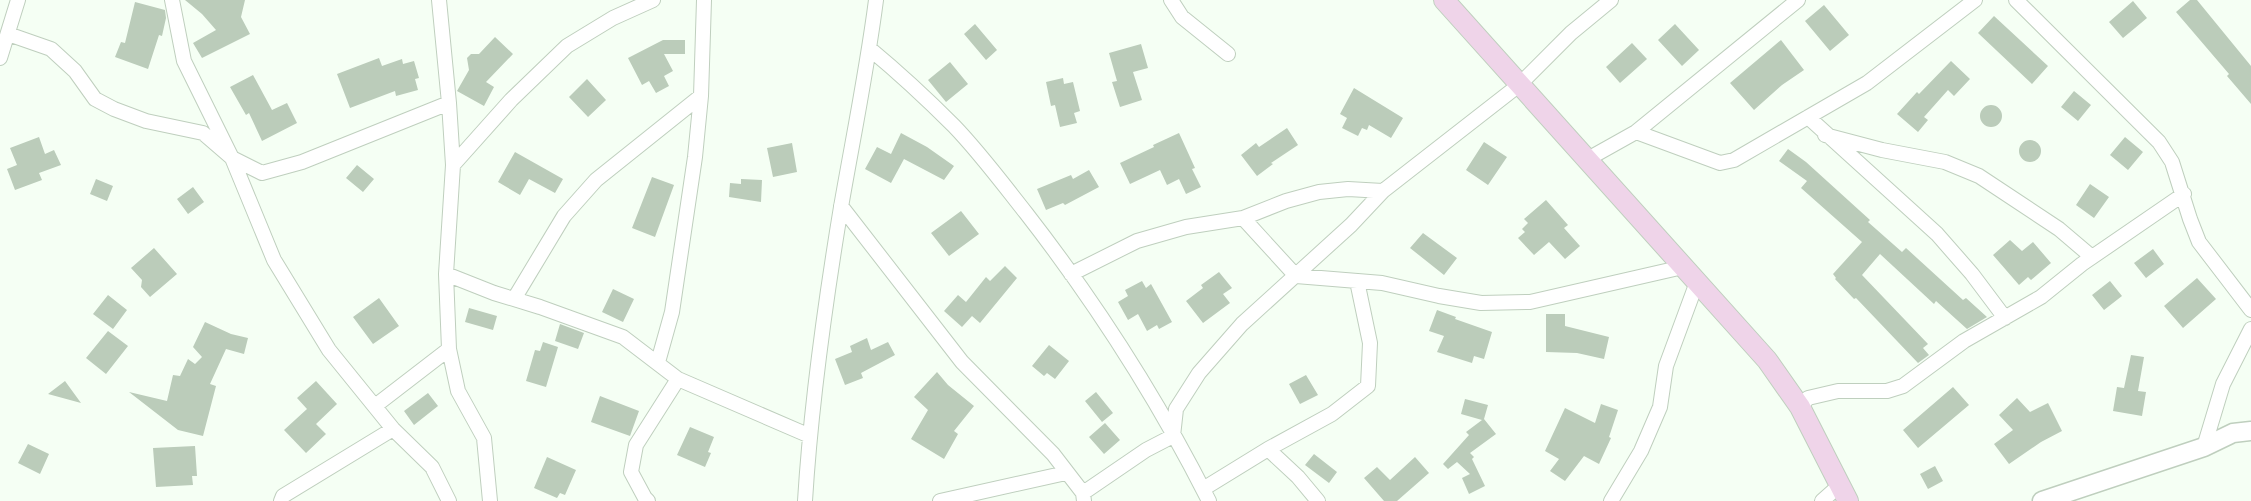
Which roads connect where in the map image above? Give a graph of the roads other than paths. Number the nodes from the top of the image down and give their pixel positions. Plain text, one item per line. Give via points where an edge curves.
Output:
1 (18, 0) edge
2 (172, 0) edge
3 (439, 0) edge
4 (653, 0) edge
5 (704, 0) edge
6 (876, 0) edge
7 (1171, 0) edge
8 (1444, 0) edge
9 (1611, 0) edge
10 (1798, 0) edge
11 (1975, 0) edge
12 (2016, 0) edge
13 (8, 34) junction
14 (870, 49) junction
15 (1227, 54) dead end
16 (0, 58) edge
17 (1519, 85) junction
18 (700, 96) junction
19 (449, 103) junction
20 (1808, 117) junction
21 (1636, 132) junction
22 (1825, 135) junction
23 (232, 158) junction
24 (1586, 160) junction
25 (453, 165) junction
26 (1383, 192) junction
27 (2184, 194) junction
28 (841, 206) junction
29 (1243, 218) junction
30 (2092, 258) junction
31 (446, 273) junction
32 (1071, 274) junction
33 (1690, 274) junction
34 (1296, 276) junction
35 (1357, 281) junction
36 (514, 299) junction
37 (2251, 310) edge
38 (2005, 318) junction
39 (2251, 329) edge
40 (450, 349) junction
41 (658, 362) junction
42 (678, 379) junction
43 (375, 406) junction
44 (1800, 407) junction
45 (393, 429) junction
46 (2251, 431) edge
47 (810, 436) junction
48 (1173, 436) junction
49 (2204, 447) junction
50 (1268, 449) junction
51 (1066, 473) junction
52 (1844, 493) edge
53 (1206, 495) edge
54 (1084, 497) edge
55 (281, 501) edge
56 (449, 501) edge
57 (490, 501) edge
58 (648, 501) edge
59 (805, 501) edge
60 (940, 501) edge
61 (1318, 501) edge
62 (1611, 501) edge
63 (1822, 501) edge
64 (2042, 501) edge

1 - 13 street
2 - 23 street via 184,61
3 - 19 street
4 - 25 street via 567,46 511,100
5 - 18 street
6 - 14 street
7 - 15 street via 1182,17
8 - 17 main road
9 - 17 street
10 - 21 street
11 - 20 street via 1868,83
12 - 27 street via 2159,142 2172,162
13 - 16 street
13 - 23 street via 51,49 75,71 96,99 114,109 146,121 203,132
14 - 28 street
14 - 32 street via 956,127
17 - 24 main road
17 - 26 street
18 - 36 street via 596,180 564,216
18 - 41 street via 672,312
19 - 23 street via 302,162 262,173
19 - 25 street
20 - 21 street via 1734,160 1720,163
20 - 22 street
21 - 24 street
22 - 30 street via 1945,162 1979,176 2059,230
22 - 38 street via 1937,234
23 - 43 street via 274,260 329,350
24 - 33 main road
25 - 31 street
26 - 29 street via 1319,192
26 - 34 street
27 - 30 street
27 - 37 street via 2199,242
28 - 47 street
28 - 51 street via 962,362 1028,428
29 - 32 street via 1137,241
29 - 34 street
30 - 38 street via 2041,297
31 - 36 street
31 - 40 street
32 - 48 street
33 - 35 street via 1530,302 1481,303
33 - 44 main road via 1767,360
33 - 62 street via 1666,366 1660,407 1641,451
34 - 35 street
34 - 48 street via 1242,324 1199,372 1176,409
35 - 50 street via 1370,343 1368,386 1332,414
36 - 41 street via 623,337
38 - 44 street via 1903,386 1887,391 1838,391 1808,398
39 - 49 street via 2223,384
40 - 43 street
40 - 57 street via 458,391 484,438
41 - 42 street
42 - 47 street
42 - 58 street via 636,445 631,472
43 - 45 street
44 - 52 main road
45 - 55 street via 283,496
45 - 56 street via 432,467
46 - 49 street via 2234,433
47 - 59 street
48 - 53 street
48 - 54 street via 1146,450
49 - 64 street
50 - 53 street
50 - 61 street
51 - 54 street
51 - 60 street
52 - 63 street

